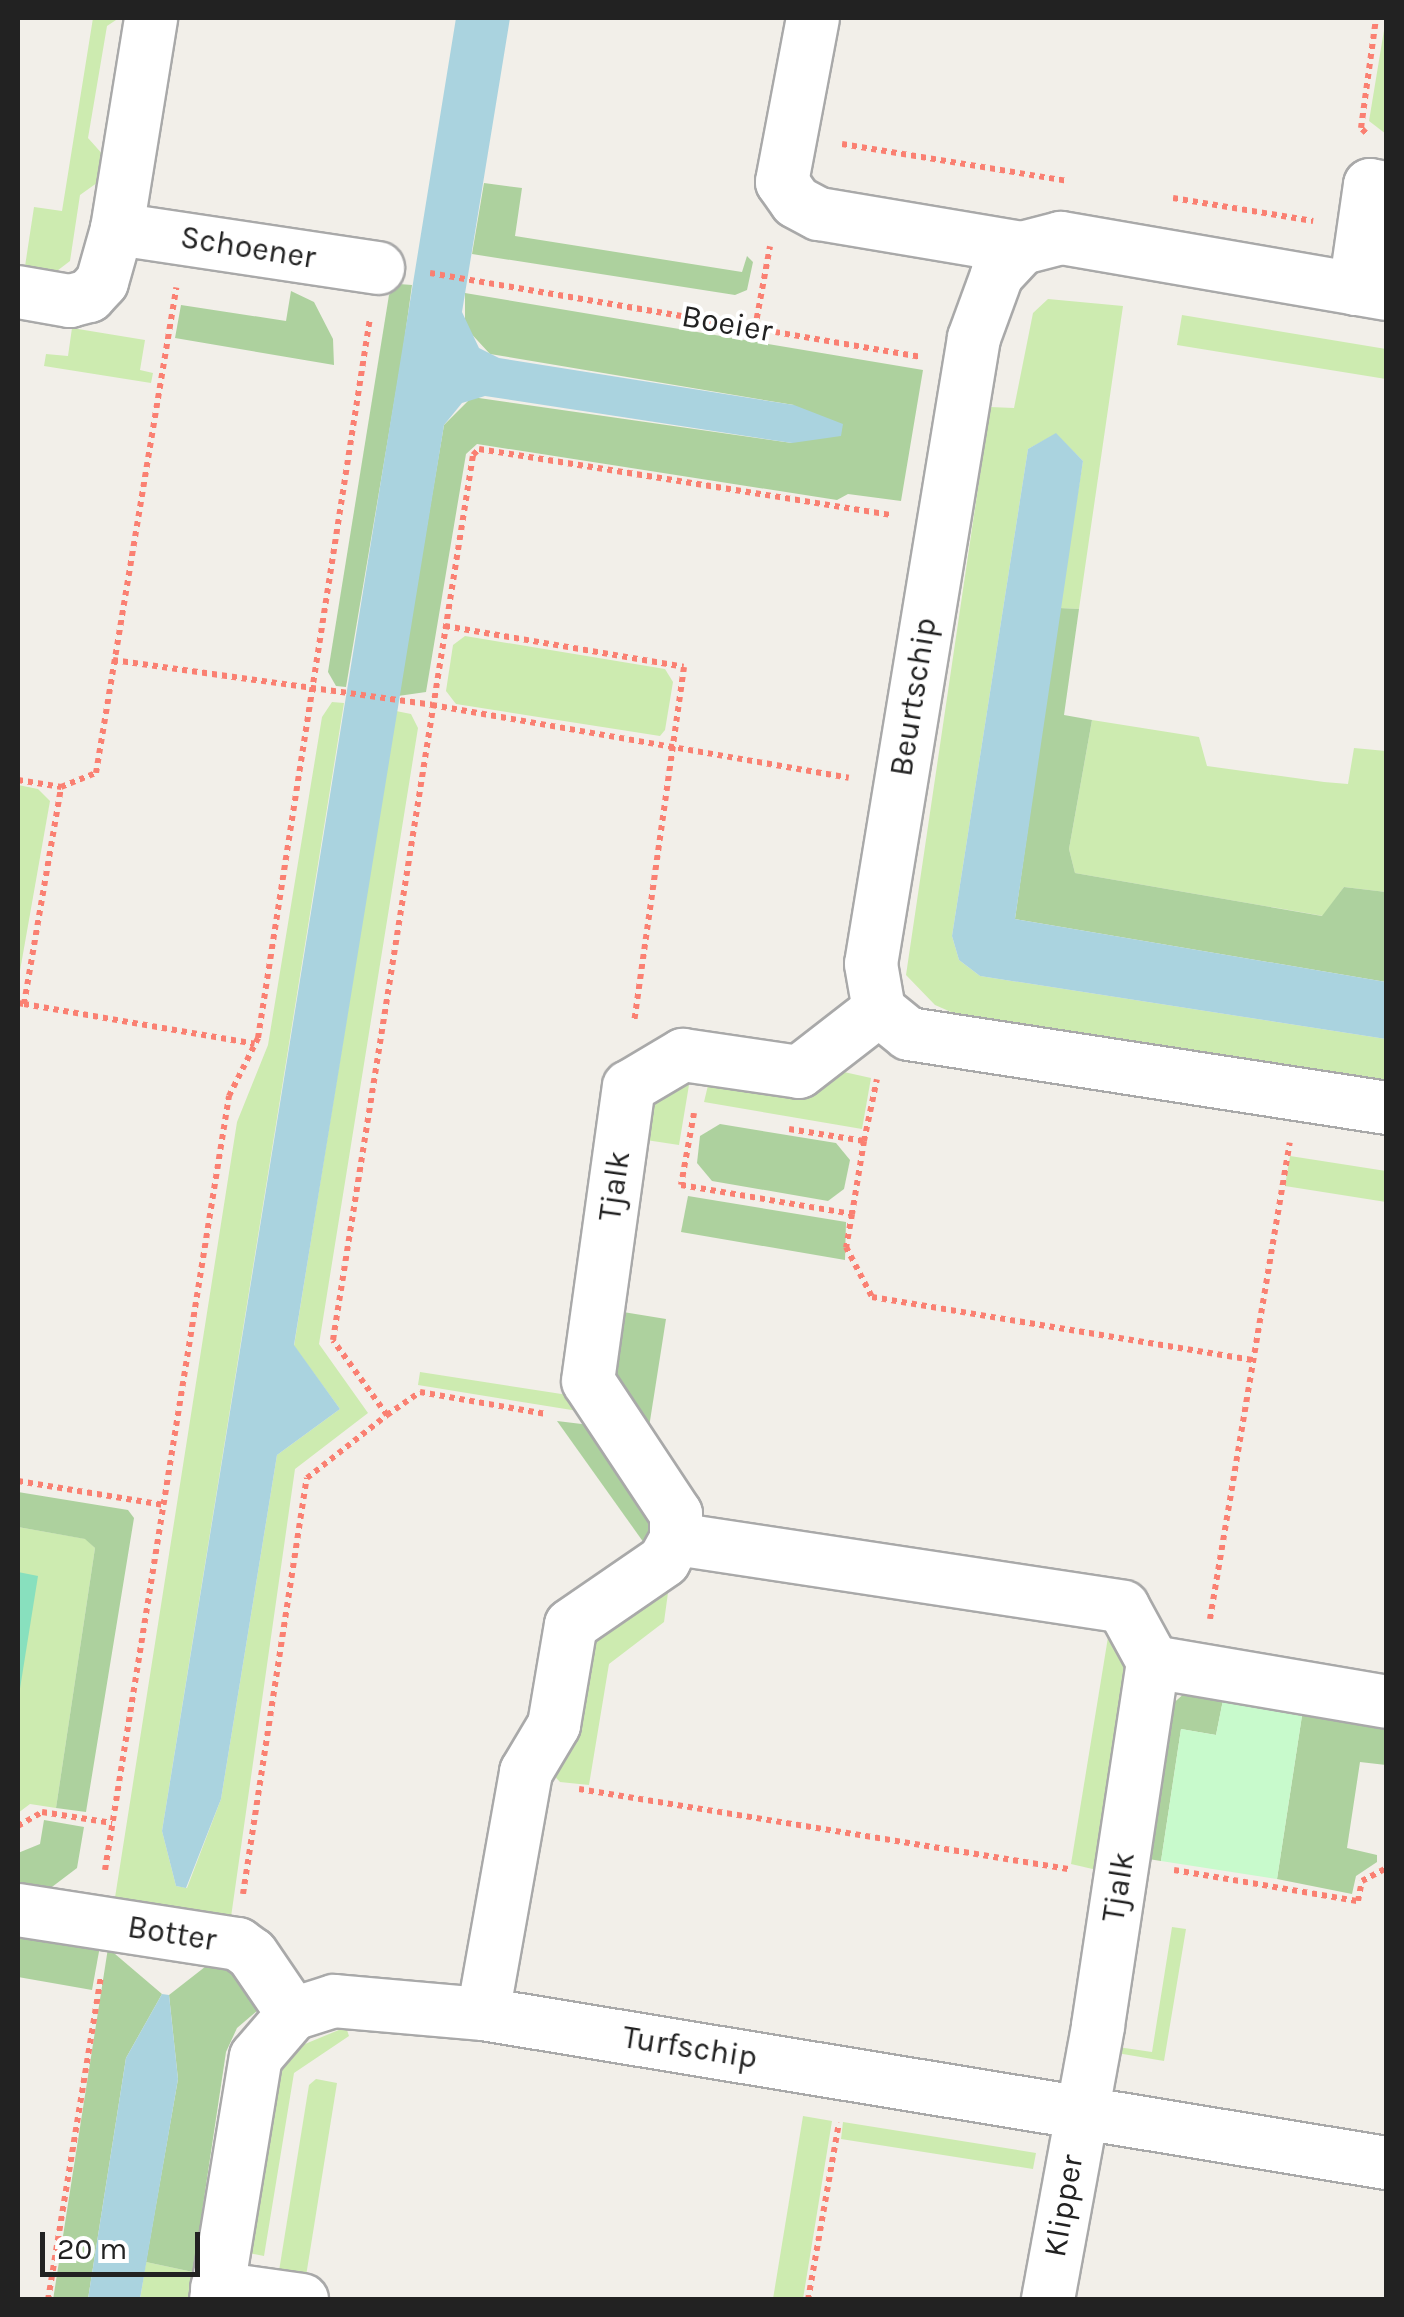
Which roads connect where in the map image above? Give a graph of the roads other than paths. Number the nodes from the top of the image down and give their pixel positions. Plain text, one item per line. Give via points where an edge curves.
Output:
1 (151, 18) edge
2 (812, 18) edge
3 (1379, 186) edge
4 (117, 229) junction
5 (1022, 248) junction
6 (402, 270) road end
7 (18, 292) edge
8 (1371, 292) edge
9 (879, 1010) junction
10 (1386, 1108) edge
11 (676, 1539) junction
12 (1177, 1666) junction
13 (1386, 1702) edge
14 (18, 1910) edge
15 (293, 2014) junction
16 (483, 2014) junction
17 (1080, 2112) junction
18 (1386, 2163) edge
19 (216, 2294) edge
20 (302, 2300) edge
21 (1048, 2300) edge

1 - 4 street
2 - 5 street via 782,182 796,202 819,214
3 - 8 street
4 - 6 street, Schoener
4 - 7 street via 102,282 89,296 70,301
5 - 8 street via 1061,238
5 - 9 street, Beurtschip via 984,301 970,365 871,964
9 - 10 street via 908,1034
9 - 11 street, Tjalk via 799,1072 681,1064 629,1086 588,1380 676,1514
11 - 12 street via 1124,1607
11 - 16 street via 664,1561 571,1625 554,1725 524,1780
12 - 13 street
12 - 17 street, Tjalk via 1122,1869
14 - 15 street, Botter via 238,1944
15 - 16 street, Turfschip via 334,2001
15 - 19 street via 256,2057
16 - 17 street, Turfschip
17 - 18 street, Turfschip
17 - 21 street, Klipper
19 - 20 street

